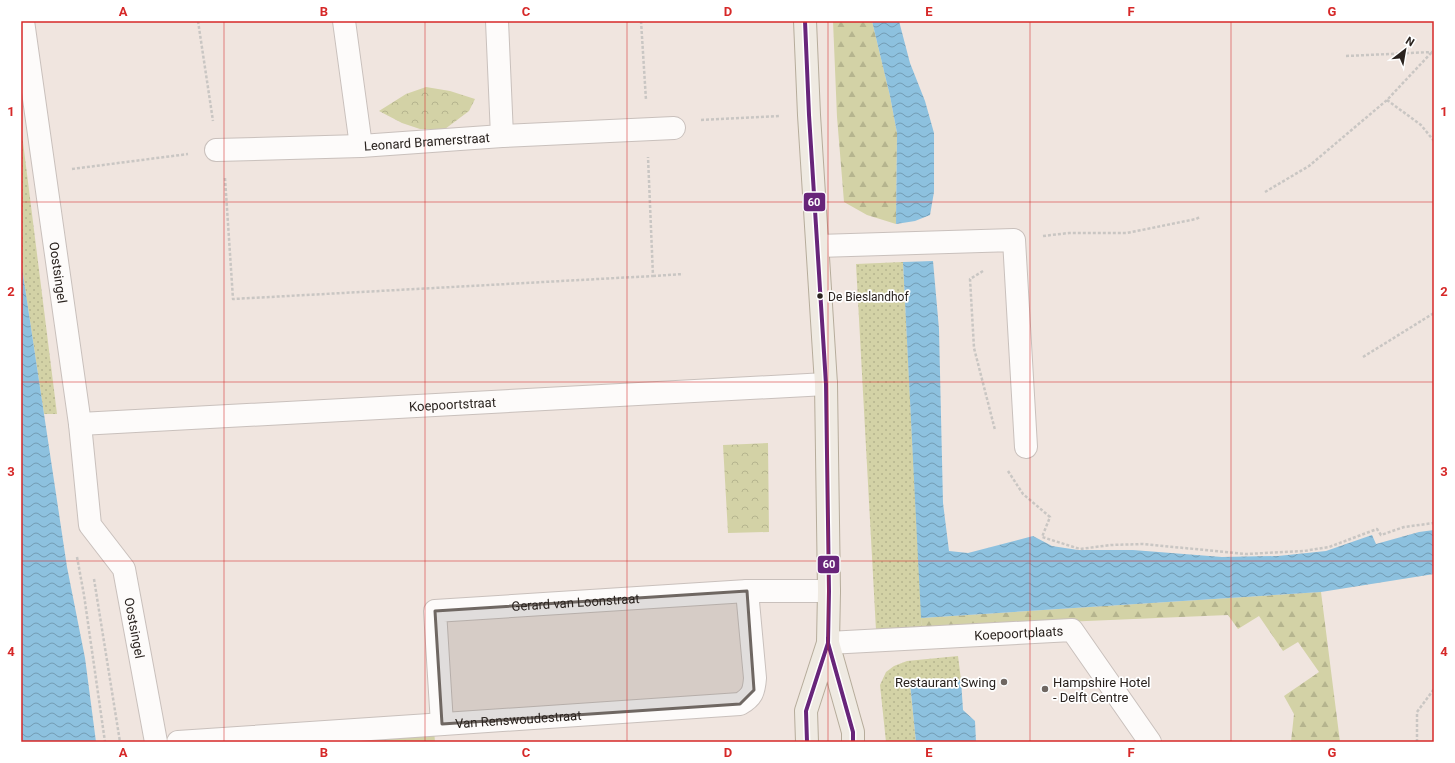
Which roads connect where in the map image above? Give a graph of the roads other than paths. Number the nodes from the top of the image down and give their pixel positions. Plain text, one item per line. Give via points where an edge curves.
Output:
1 (23, 21) edge
2 (344, 21) edge
3 (497, 21) edge
4 (805, 21) edge
5 (674, 128) road end
6 (502, 136) junction
7 (361, 146) junction
8 (216, 150) road end
9 (818, 246) junction
10 (826, 384) junction
11 (80, 424) junction
12 (1026, 447) dead end
13 (829, 591) junction
14 (747, 592) junction
15 (828, 643) junction
16 (442, 724) junction
17 (156, 742) edge
18 (178, 742) edge
19 (807, 742) edge
20 (853, 742) edge
21 (1150, 742) edge

1 - 11 street, Oostsingel
2 - 7 street
3 - 6 street
4 - 9 main road
5 - 6 street, Leonard Bramerstraat
6 - 7 street, Leonard Bramerstraat
7 - 8 street, Leonard Bramerstraat
9 - 10 main road
9 - 12 street via 1014,247
10 - 11 street, Koepoortstraat
10 - 13 main road
11 - 17 street, Oostsingel via 90,525 124,569
13 - 14 street, Gerard van Loonstraat
13 - 15 main road
14 - 16 street, Van Renswoudestraat via 755,678 754,690 748,699 740,704
14 - 16 street, Gerard van Loonstraat via 435,610
15 - 19 main road via 806,711
15 - 20 main road via 853,732
15 - 21 street, Koepoortplaats via 1072,630
16 - 18 street, Van Renswoudestraat

